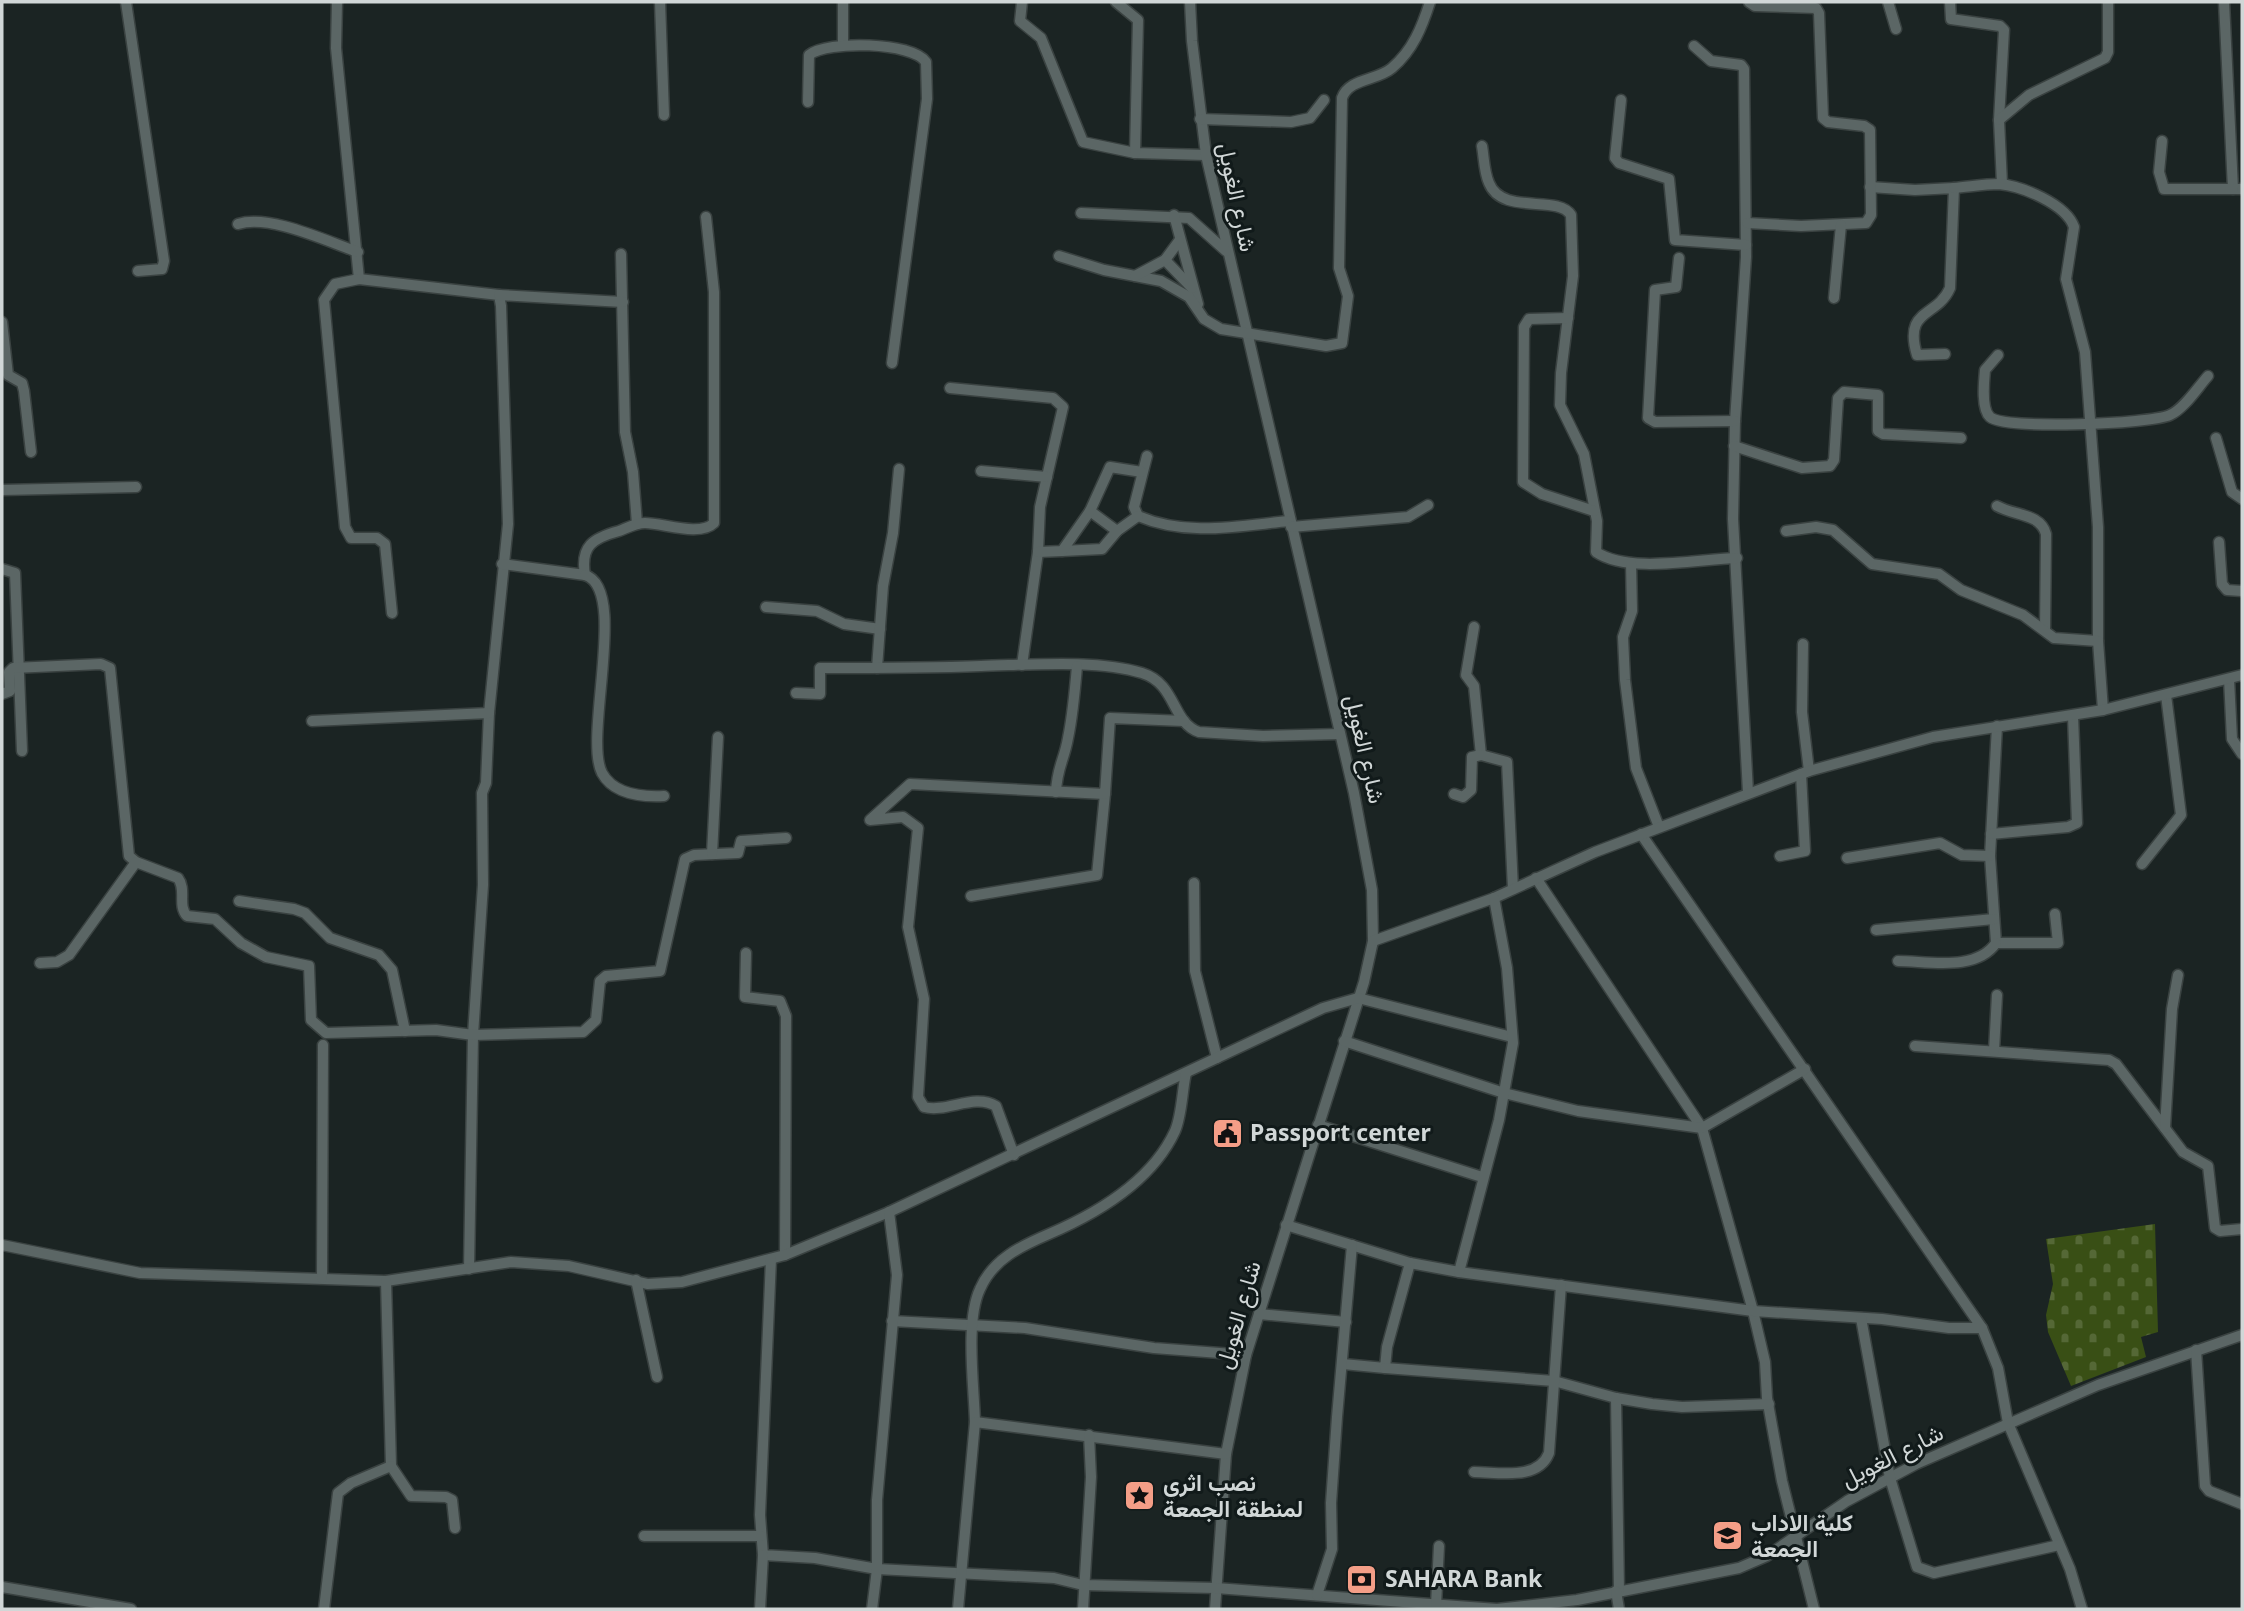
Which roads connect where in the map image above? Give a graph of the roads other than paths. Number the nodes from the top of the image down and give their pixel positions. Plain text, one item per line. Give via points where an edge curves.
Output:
1 (126, 2) edge
2 (337, 2) edge
3 (660, 2) edge
4 (843, 2) edge
5 (1022, 2) edge
6 (1116, 2) edge
7 (1190, 2) edge
8 (1430, 2) edge
9 (1749, 2) edge
10 (1888, 2) edge
11 (1950, 2) edge
12 (2108, 2) edge
13 (2224, 2) edge
14 (1896, 29) dead end
15 (843, 45) junction
16 (1694, 46) dead end
17 (1324, 100) dead end
18 (1621, 100) dead end
19 (808, 102) dead end
20 (664, 115) dead end
21 (1200, 119) junction
22 (1999, 120) junction
23 (2162, 141) dead end
24 (1482, 146) dead end
25 (1135, 153) junction
26 (1206, 155) junction
27 (2001, 184) junction
28 (1870, 187) junction
29 (1954, 188) junction
30 (2238, 189) edge
31 (1081, 213) dead end
32 (1174, 215) junction
33 (706, 217) dead end
34 (1747, 223) junction
35 (238, 224) dead end
36 (1841, 225) junction
37 (1179, 241) junction
38 (1746, 245) junction
39 (1226, 251) junction
40 (358, 252) junction
41 (621, 254) dead end
42 (1059, 256) dead end
43 (1679, 258) dead end
44 (1165, 260) junction
45 (138, 271) dead end
46 (1135, 276) junction
47 (359, 279) junction
48 (1194, 290) junction
49 (499, 295) junction
50 (1834, 298) dead end
51 (623, 302) junction
52 (1200, 313) junction
53 (1568, 318) junction
54 (2, 322) edge
55 (1245, 333) junction
56 (1945, 354) dead end
57 (1998, 355) dead end
58 (892, 363) dead end
59 (2208, 376) dead end
60 (950, 388) dead end
61 (1735, 421) junction
62 (2090, 424) junction
63 (1961, 438) dead end
64 (2216, 438) dead end
65 (1734, 446) junction
66 (31, 452) dead end
67 (1147, 456) dead end
68 (899, 469) dead end
69 (981, 471) dead end
70 (1142, 472) junction
71 (1047, 477) junction
72 (136, 487) dead end
73 (2, 491) edge
74 (2242, 499) edge
75 (1428, 505) dead end
76 (1997, 506) dead end
77 (1090, 511) junction
78 (1594, 511) junction
79 (1138, 516) junction
80 (637, 524) junction
81 (1290, 524) junction
82 (1117, 531) junction
83 (1786, 531) dead end
84 (2219, 542) dead end
85 (1062, 551) junction
86 (1038, 552) junction
87 (1737, 558) junction
88 (1632, 563) junction
89 (502, 564) junction
90 (2, 569) edge
91 (585, 575) junction
92 (2242, 591) edge
93 (766, 607) dead end
94 (392, 613) dead end
95 (1474, 627) dead end
96 (880, 629) junction
97 (2045, 630) junction
98 (2098, 641) junction
99 (1803, 644) dead end
100 (1022, 665) junction
101 (1077, 666) junction
102 (19, 667) junction
103 (877, 668) junction
104 (2242, 675) edge
105 (2229, 679) junction
106 (2, 694) edge
107 (796, 694) dead end
108 (2166, 695) junction
109 (2103, 710) junction
110 (489, 712) junction
111 (2073, 716) junction
112 (312, 721) dead end
113 (1184, 722) junction
114 (1997, 726) junction
115 (1340, 734) junction
116 (718, 737) dead end
117 (22, 751) dead end
118 (2242, 754) edge
119 (1481, 755) junction
120 (1805, 773) junction
121 (1056, 792) junction
122 (1748, 792) junction
123 (1105, 794) junction
124 (1454, 794) dead end
125 (664, 796) dead end
126 (1659, 827) junction
127 (1641, 834) junction
128 (1991, 834) junction
129 (786, 838) dead end
130 (712, 855) junction
131 (1780, 856) dead end
132 (1990, 856) junction
133 (1847, 858) dead end
134 (136, 862) junction
135 (2142, 864) dead end
136 (1536, 878) junction
137 (1194, 883) dead end
138 (1513, 889) junction
139 (971, 896) dead end
140 (1494, 898) junction
141 (239, 901) dead end
142 (2055, 914) dead end
143 (1994, 919) junction
144 (1876, 930) dead end
145 (1373, 941) junction
146 (1996, 943) junction
147 (746, 953) dead end
148 (1898, 961) dead end
149 (40, 963) dead end
150 (2178, 975) dead end
151 (1997, 995) dead end
152 (1358, 999) junction
153 (405, 1031) junction
154 (474, 1035) junction
155 (1512, 1037) junction
156 (1344, 1041) junction
157 (323, 1045) dead end
158 (1915, 1046) dead end
159 (1994, 1051) junction
160 (1217, 1058) junction
161 (1805, 1069) junction
162 (1186, 1073) junction
163 (1504, 1093) junction
164 (1318, 1125) junction
165 (1702, 1128) junction
166 (2165, 1128) junction
167 (1014, 1156) junction
168 (1482, 1177) junction
169 (889, 1212) junction
170 (1286, 1225) junction
171 (2242, 1229) edge
172 (2, 1245) edge
173 (1352, 1245) junction
174 (785, 1255) junction
175 (771, 1259) junction
176 (1410, 1263) junction
177 (469, 1269) junction
178 (1459, 1272) junction
179 (323, 1278) junction
180 (636, 1280) junction
181 (386, 1281) junction
182 (1562, 1285) junction
183 (1753, 1311) junction
184 (1259, 1314) junction
185 (1861, 1318) junction
186 (892, 1321) junction
187 (1346, 1322) junction
188 (973, 1326) junction
189 (1982, 1328) junction
190 (2242, 1335) edge
191 (2196, 1350) junction
192 (1246, 1355) junction
193 (1343, 1364) junction
194 (1385, 1367) junction
195 (657, 1377) dead end
196 (1554, 1381) junction
197 (1616, 1398) junction
198 (1769, 1404) junction
199 (975, 1422) junction
200 (2008, 1423) junction
201 (1089, 1435) junction
202 (1226, 1454) junction
203 (391, 1465) junction
204 (1474, 1472) dead end
205 (1890, 1478) junction
206 (2242, 1504) edge
207 (455, 1528) dead end
208 (644, 1536) dead end
209 (761, 1536) junction
210 (1795, 1539) junction
211 (2059, 1545) junction
212 (1438, 1546) dead end
213 (763, 1555) junction
214 (877, 1569) junction
215 (961, 1573) junction
216 (1083, 1585) junction
217 (2, 1587) edge
218 (1216, 1588) junction
219 (1617, 1591) junction
220 (1317, 1595) junction
221 (1436, 1605) junction
222 (1568, 1605) edge
223 (131, 1609) edge
224 (324, 1609) edge
225 (760, 1609) edge
226 (872, 1609) edge
227 (958, 1609) edge
228 (1083, 1609) edge
229 (1215, 1609) edge
230 (1619, 1609) edge
231 (1814, 1609) edge
232 (2082, 1609) edge

1 - 45 street via 164,261 162,269
2 - 40 street via 336,48
3 - 20 street
4 - 15 street
5 - 25 street via 1020,21 1041,38 1082,141
6 - 25 street via 1138,20
7 - 21 street, شارع الغويل
8 - 55 street via 1414,44 1392,69 1351,86 1342,98 1339,268 1348,296 1342,343 1326,346
9 - 28 street via 1818,10 1823,118 1870,130
10 - 14 street
11 - 22 street via 1951,19 2004,30
12 - 22 street via 2105,58 2029,95
13 - 30 street
15 - 19 street via 809,55
15 - 58 street via 916,52 928,68
16 - 34 street via 1711,61 1744,69
17 - 21 street via 1310,118 1291,122
18 - 38 street via 1616,161 1669,179 1675,240
21 - 26 street, شارع الغويل
22 - 27 street
23 - 30 street via 2159,172 2164,189
24 - 53 street via 1489,183 1499,195 1523,203 1562,206 1571,215 1573,276
25 - 26 street
26 - 39 street, شارع الغويل
27 - 29 street
27 - 62 street via 2039,196 2062,209 2072,221 2066,279 2085,352
28 - 29 street
28 - 36 street via 1869,221
29 - 56 street via 1950,288 1914,326 1917,355
31 - 32 street
32 - 37 street
32 - 39 street via 1196,222
33 - 80 street via 714,292 714,523 699,529
34 - 36 street
34 - 38 street
35 - 40 street via 271,223
36 - 50 street
37 - 44 street
37 - 48 street
38 - 61 street
39 - 55 street, شارع الغويل
40 - 47 street
41 - 51 street
42 - 46 street
43 - 61 street via 1676,287 1656,290 1648,418 1655,422
44 - 46 street
44 - 48 street
46 - 52 street via 1174,287 1189,297
47 - 49 street
47 - 94 street via 339,281 324,300 345,527 351,538 377,538 385,544
48 - 52 street
49 - 51 street
49 - 89 street via 508,524
51 - 80 street via 625,432
52 - 55 street via 1209,325
53 - 78 street via 1561,408 1584,454
53 - 78 street via 1529,319 1524,327 1523,482 1542,494
54 - 66 street via 8,375 22,383 24,391
55 - 81 street, شارع الغويل
57 - 62 street via 1985,370 1990,417 2003,423
59 - 62 street via 2169,416
60 - 71 street via 1053,398 1061,403 1064,412
61 - 65 street
62 - 98 street via 2098,527
63 - 65 street via 1883,434 1878,431 1879,396 1844,391 1838,398 1830,466 1802,468
64 - 74 street via 2232,492
65 - 87 street via 1732,519
67 - 70 street
68 - 96 street
69 - 71 street
70 - 77 street via 1110,467
70 - 79 street via 1134,508
71 - 86 street via 1038,522
72 - 73 street
75 - 81 street via 1408,517
76 - 97 street via 2043,525
77 - 82 street
77 - 85 street
78 - 88 street via 1596,552
79 - 81 street via 1161,526 1196,529
79 - 82 street
80 - 91 street via 589,544 583,561
81 - 115 street, شارع الغويل
82 - 85 street via 1102,548
83 - 97 street via 1833,530 1872,564 1939,574 1961,590 2018,612
84 - 92 street via 2222,584 2227,590
85 - 86 street
86 - 100 street
87 - 88 street
87 - 122 street
88 - 126 street via 1633,611 1623,637 1625,680 1636,768
89 - 91 street
89 - 110 street
90 - 102 street via 15,573
91 - 125 street via 599,587 604,620 597,750 603,774 620,789 642,797
93 - 96 street via 817,611 844,624
95 - 119 street via 1466,675 1474,686
96 - 103 street
97 - 98 street via 2054,638
98 - 109 street
99 - 120 street
100 - 101 street
100 - 103 street
101 - 113 street via 1155,678 1174,699
101 - 121 street via 1073,716 1065,754 1057,768
102 - 106 street via 10,670 10,691
102 - 117 street
102 - 134 street via 102,664 110,668 129,856
103 - 107 street via 820,668 820,694
104 - 105 street
105 - 108 street
105 - 118 street via 2232,739
108 - 109 street
108 - 135 street via 2180,817
109 - 111 street
110 - 112 street
110 - 154 street
111 - 114 street
111 - 128 street via 2077,822 2068,827
113 - 115 street via 1199,732
113 - 123 street via 1110,718
114 - 120 street via 1933,737
114 - 128 street
115 - 145 street, شارع الغويل via 1372,890
116 - 130 street
119 - 124 street via 1472,757 1471,790 1463,797
119 - 138 street via 1504,760 1509,767
120 - 122 street
120 - 131 street via 1805,850
121 - 123 street
121 - 167 street via 910,784 870,820 903,817 918,828 908,927 924,999 918,1097 924,1107 932,1109 974,1102 996,1106
122 - 126 street
123 - 139 street via 1097,875
126 - 127 street
127 - 136 street
127 - 161 street
128 - 132 street
129 - 130 street via 741,841 738,853
130 - 154 street via 690,856 682,863 660,971 606,976 600,981 592,1026 562,1035
132 - 133 street via 1962,855 1940,843
132 - 143 street
134 - 149 street via 69,955 57,962
134 - 153 street via 178,878 183,888 181,908 187,916 215,919 241,943 266,957 309,966 309,1010 318,1029 326,1033
136 - 138 street
136 - 165 street
137 - 160 street via 1195,971
138 - 140 street
140 - 145 street
140 - 155 street via 1507,968
141 - 153 street via 305,913 330,938 379,956 392,970
142 - 146 street via 2058,943
143 - 144 street
143 - 146 street
145 - 152 street, شارع الغويل
146 - 148 street via 1974,961
147 - 174 street via 744,997 780,1001 786,1016
150 - 166 street
151 - 159 street
152 - 155 street
152 - 156 street, شارع الغويل
152 - 160 street via 1324,1008
153 - 154 street
154 - 177 street
155 - 163 street
156 - 163 street
156 - 164 street, شارع الغويل
157 - 179 street
158 - 159 street
159 - 166 street via 2109,1060
160 - 162 street
161 - 165 street
161 - 189 street
162 - 167 street
162 - 188 street via 1176,1129 1141,1180 1075,1222 1009,1254 979,1290
163 - 165 street via 1578,1111
163 - 168 street
164 - 168 street
164 - 170 street, شارع الغويل
165 - 183 street
166 - 171 street via 2187,1157 2211,1171 2215,1228
167 - 169 street
168 - 178 street
169 - 174 street
169 - 186 street via 897,1275
170 - 173 street
170 - 184 street, شارع الغويل
172 - 179 street via 140,1273
173 - 176 street
173 - 187 street
174 - 175 street
175 - 180 street via 682,1282
175 - 209 street
176 - 178 street
176 - 194 street
177 - 180 street via 540,1262
177 - 181 street
178 - 182 street
179 - 181 street
180 - 195 street
181 - 203 street
182 - 183 street
182 - 196 street
183 - 185 street
183 - 198 street
184 - 187 street
184 - 192 street, شارع الغويل
185 - 189 street
185 - 205 street
186 - 188 street
186 - 214 street via 877,1500
187 - 193 street
188 - 192 street via 1024,1328 1154,1349
188 - 199 street
189 - 200 street via 1998,1368
190 - 191 street, شارع الغويل
191 - 200 street, شارع الغويل
191 - 206 street via 2205,1486
192 - 202 street, شارع الغويل
193 - 194 street
193 - 220 street via 1331,1503 1332,1549
194 - 196 street
196 - 197 street
196 - 204 street via 1546,1461 1532,1471
197 - 198 street via 1682,1407
197 - 219 street
198 - 210 street
199 - 201 street
199 - 215 street
200 - 205 street, شارع الغويل
200 - 211 street
201 - 202 street
201 - 216 street via 1091,1477
202 - 218 street, شارع الغويل
203 - 207 street via 411,1496 452,1500
203 - 224 street via 338,1493
205 - 210 street, شارع الغويل via 1847,1501
205 - 211 street via 1913,1559 1925,1571 1934,1573
208 - 209 street
209 - 213 street
210 - 219 street, شارع الغويل via 1739,1568
210 - 231 street
211 - 232 street
212 - 221 street
213 - 214 street
213 - 225 street
214 - 215 street
214 - 226 street
215 - 216 street via 1054,1578
215 - 227 street
216 - 218 street
216 - 228 street
217 - 223 street
218 - 220 street, شارع الغويل
218 - 229 street
219 - 222 street, شارع الغويل
219 - 230 street
220 - 221 street, شارع الغويل
221 - 222 street, شارع الغويل via 1497,1609

